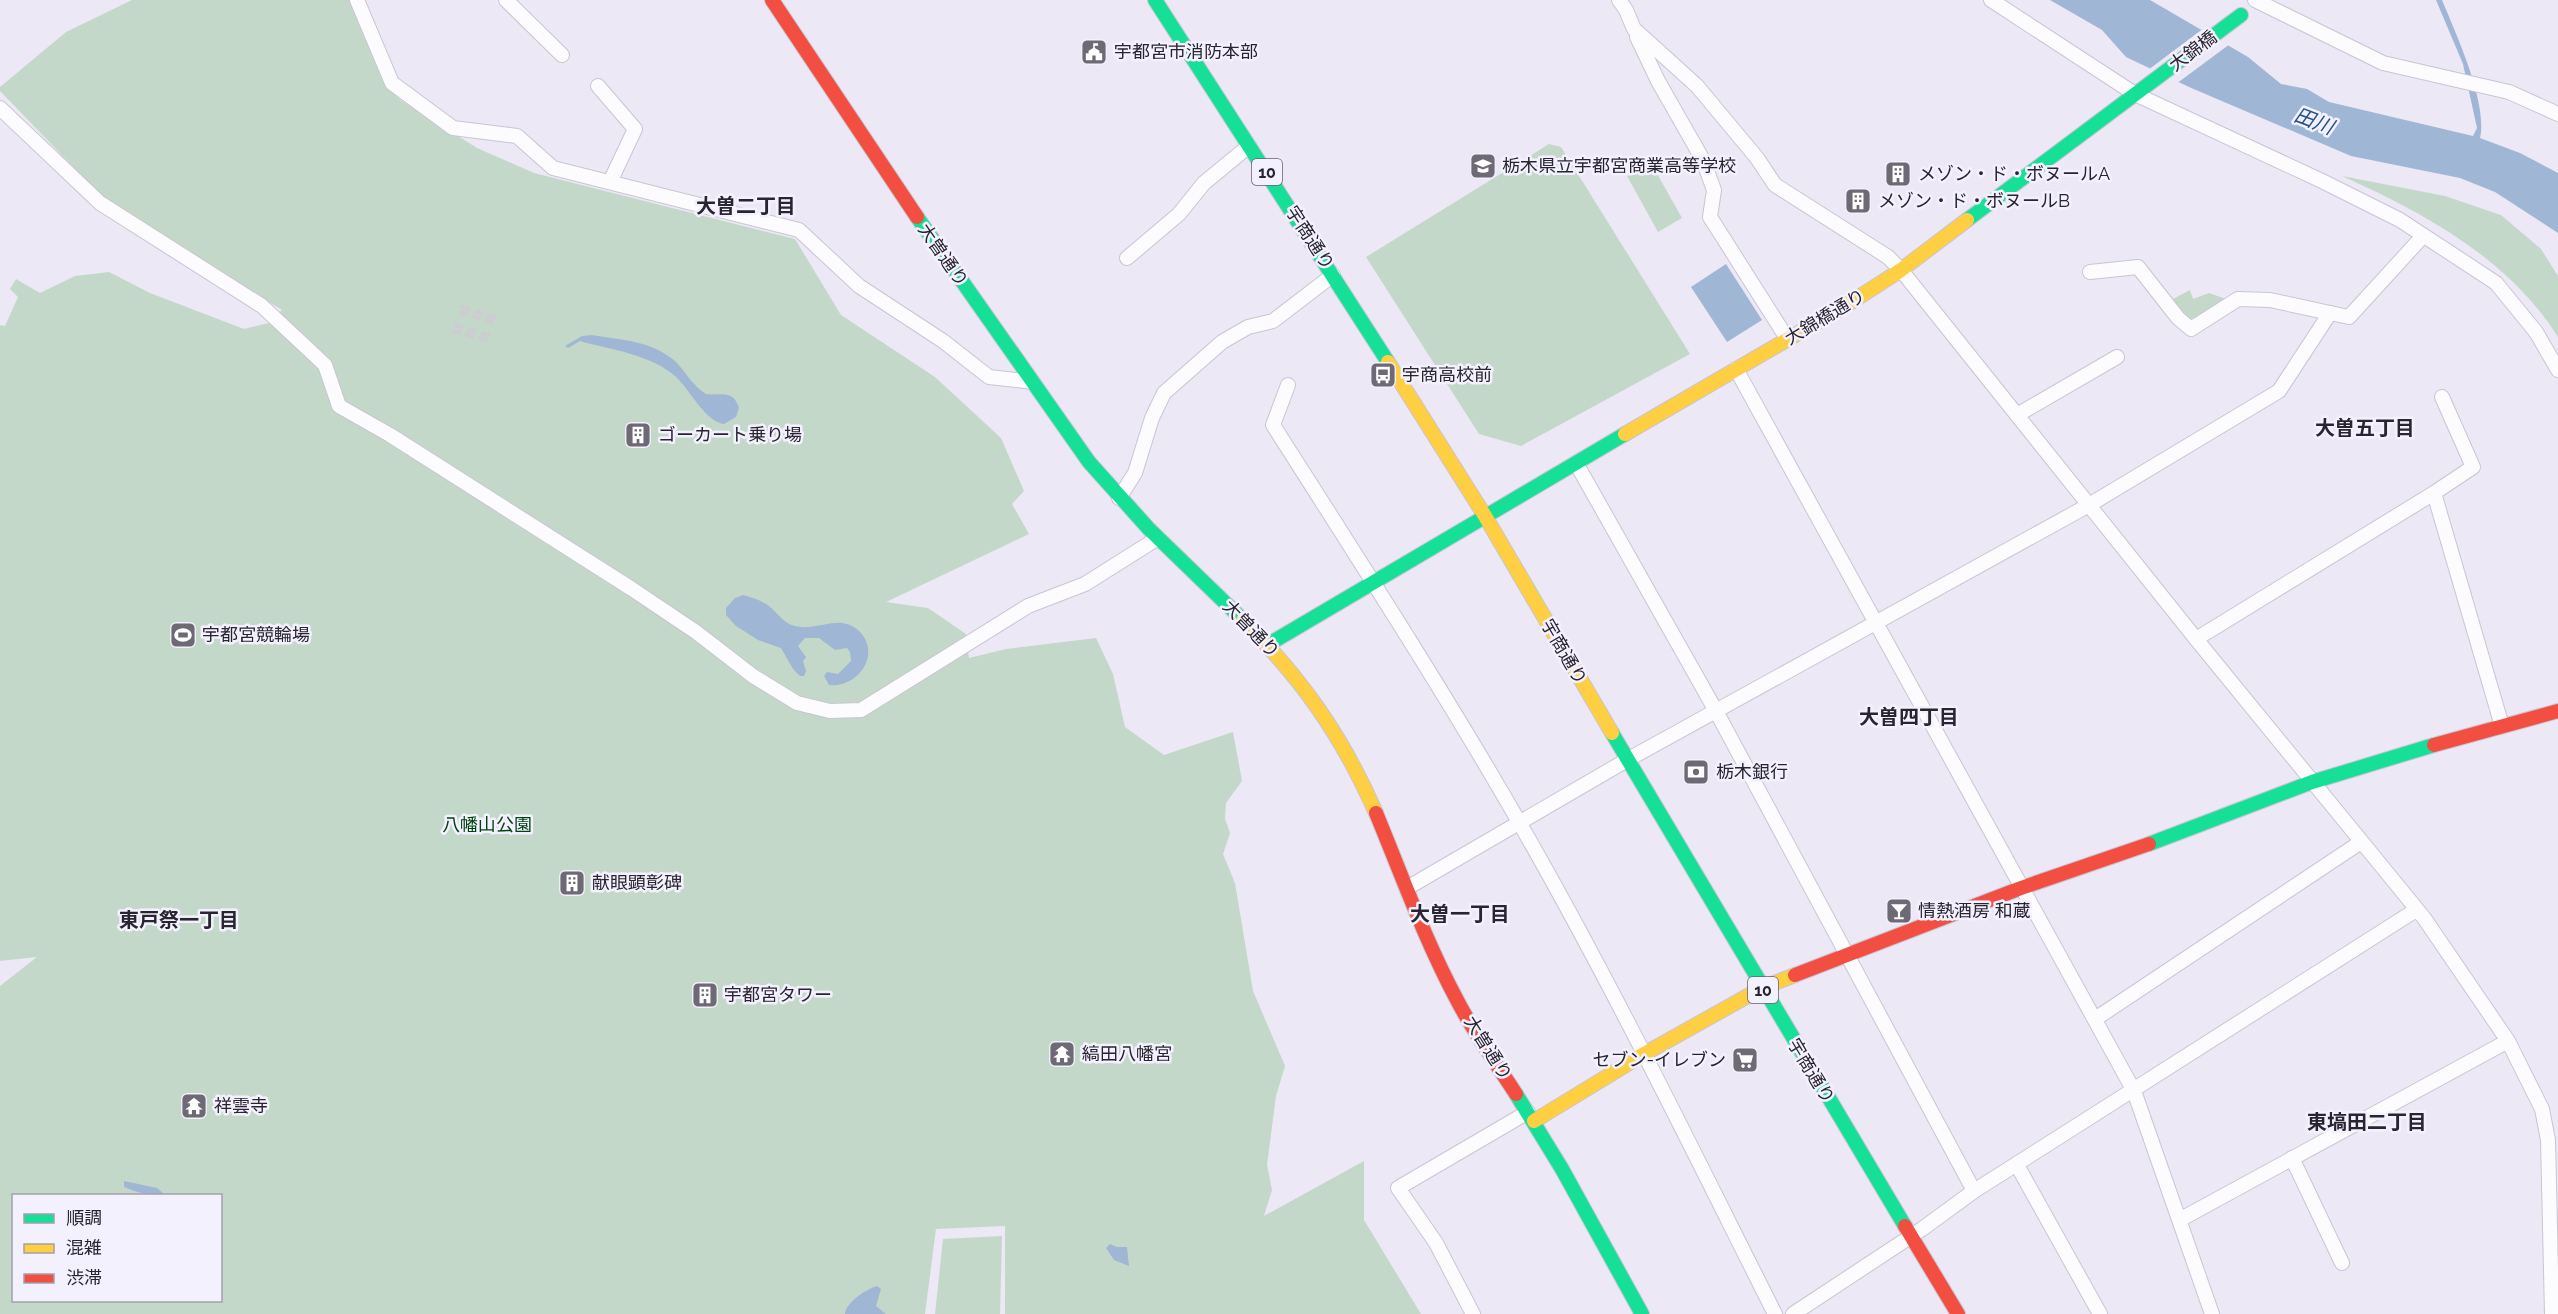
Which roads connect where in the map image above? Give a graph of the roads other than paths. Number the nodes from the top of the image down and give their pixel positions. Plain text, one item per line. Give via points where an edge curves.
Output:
1 (357, 0) edge
2 (506, 0) edge
3 (772, 0) edge
4 (1155, 0) edge
5 (1619, 0) edge
6 (1991, 0) edge
7 (2257, 1) edge
8 (1634, 29) junction
9 (562, 55) dead end
10 (598, 86) dead end
11 (2140, 91) junction
12 (0, 108) edge
13 (2558, 114) edge
14 (1250, 146) junction
15 (610, 182) junction
16 (2423, 236) junction
17 (1126, 258) dead end
18 (1901, 270) junction
19 (2091, 272) dead end
20 (1333, 275) junction
21 (2330, 313) junction
22 (1788, 340) junction
23 (2117, 357) dead end
24 (1736, 369) junction
25 (2558, 370) edge
26 (1033, 382) junction
27 (1288, 385) dead end
28 (2442, 397) dead end
29 (2017, 415) junction
30 (1576, 463) junction
31 (2434, 493) junction
32 (1119, 498) junction
33 (2089, 505) junction
34 (1485, 516) junction
35 (1158, 538) junction
36 (1373, 582) junction
37 (1875, 624) junction
38 (2196, 639) junction
39 (1269, 644) junction
40 (1716, 711) junction
41 (2558, 711) edge
42 (2502, 726) junction
43 (1627, 760) junction
44 (2312, 782) junction
45 (1519, 823) junction
46 (2361, 842) junction
47 (1407, 888) junction
48 (2021, 888) junction
49 (2416, 910) junction
50 (1846, 956) junction
51 (1762, 988) junction
52 (2095, 1019) junction
53 (2508, 1041) junction
54 (1644, 1054) junction
55 (2134, 1091) junction
56 (1531, 1117) junction
57 (2292, 1158) junction
58 (2017, 1165) junction
59 (1974, 1191) junction
60 (2181, 1219) junction
61 (1910, 1237) junction
62 (2342, 1263) dead end
63 (1473, 1314) edge
64 (1642, 1314) edge
65 (1775, 1314) edge
66 (1793, 1314) edge
67 (1958, 1314) edge
68 (2100, 1314) edge
69 (2212, 1314) edge
70 (2552, 1314) edge

1 - 15 street via 392,83 453,128 517,136 553,168
2 - 9 street
3 - 26 street, 大曽通り via 911,209
4 - 14 street, 宇商通り / 10
5 - 8 street
6 - 11 street
7 - 11 street, 大錦橋
7 - 13 street via 2383,63 2509,92
8 - 18 street via 1697,86 1776,185 1888,256
8 - 22 street via 1703,160 1714,190 1710,217
10 - 15 street via 635,129
11 - 16 street via 2400,220
11 - 18 street, 大錦橋通り
12 - 35 street via 100,203 262,306 325,365 339,406 613,577 797,703 830,711 861,710 1028,606 1085,584
14 - 17 street via 1204,183 1179,214
14 - 20 street, 宇商通り / 10
15 - 26 street via 799,230 860,286 989,377
16 - 21 street via 2349,317
16 - 25 street via 2496,283 2536,332
18 - 22 street, 大錦橋通り
18 - 29 street
19 - 21 street via 2138,267 2191,329 2238,299 2270,300
20 - 32 street via 1273,321 1248,327 1222,342 1164,393 1135,473
20 - 34 street, 宇商通り / 10
21 - 33 street via 2279,392
22 - 24 street, 大錦橋通り
23 - 29 street
24 - 30 street, 大錦橋通り
24 - 37 street
26 - 32 street, 大曽通り
27 - 36 street via 1273,425
28 - 31 street via 2473,466
29 - 33 street
30 - 34 street, 大錦橋通り
30 - 40 street
31 - 38 street
31 - 42 street
32 - 35 street, 大曽通り
33 - 37 street
33 - 38 street
34 - 36 street, 大錦橋通り
34 - 43 street, 宇商通り / 10
35 - 39 street, 大曽通り
36 - 39 street, 大錦橋通り
36 - 45 street
37 - 40 street
37 - 48 street
38 - 44 street
39 - 47 street, 大曽通り via 1323,712 1350,755
40 - 43 street
40 - 50 street
41 - 42 street
42 - 44 street
43 - 45 street
43 - 51 street, 宇商通り / 10
44 - 46 street
44 - 48 street
45 - 47 street
45 - 54 street
46 - 49 street
46 - 52 street
47 - 56 street, 大曽通り via 1449,987
48 - 50 street
48 - 52 street
49 - 53 street
49 - 55 street
50 - 51 street
50 - 59 street
51 - 54 street
51 - 61 street, 宇商通り / 10
52 - 55 street
53 - 57 street
53 - 70 street via 2542,1109 2548,1140
54 - 56 street
54 - 65 street
55 - 58 street
55 - 60 street
56 - 63 street via 1398,1188 1436,1244
56 - 64 street, 大曽通り
57 - 60 street
57 - 62 street
58 - 59 street
58 - 68 street
59 - 61 street
60 - 69 street
61 - 66 street
61 - 67 street, 宇商通り / 10

